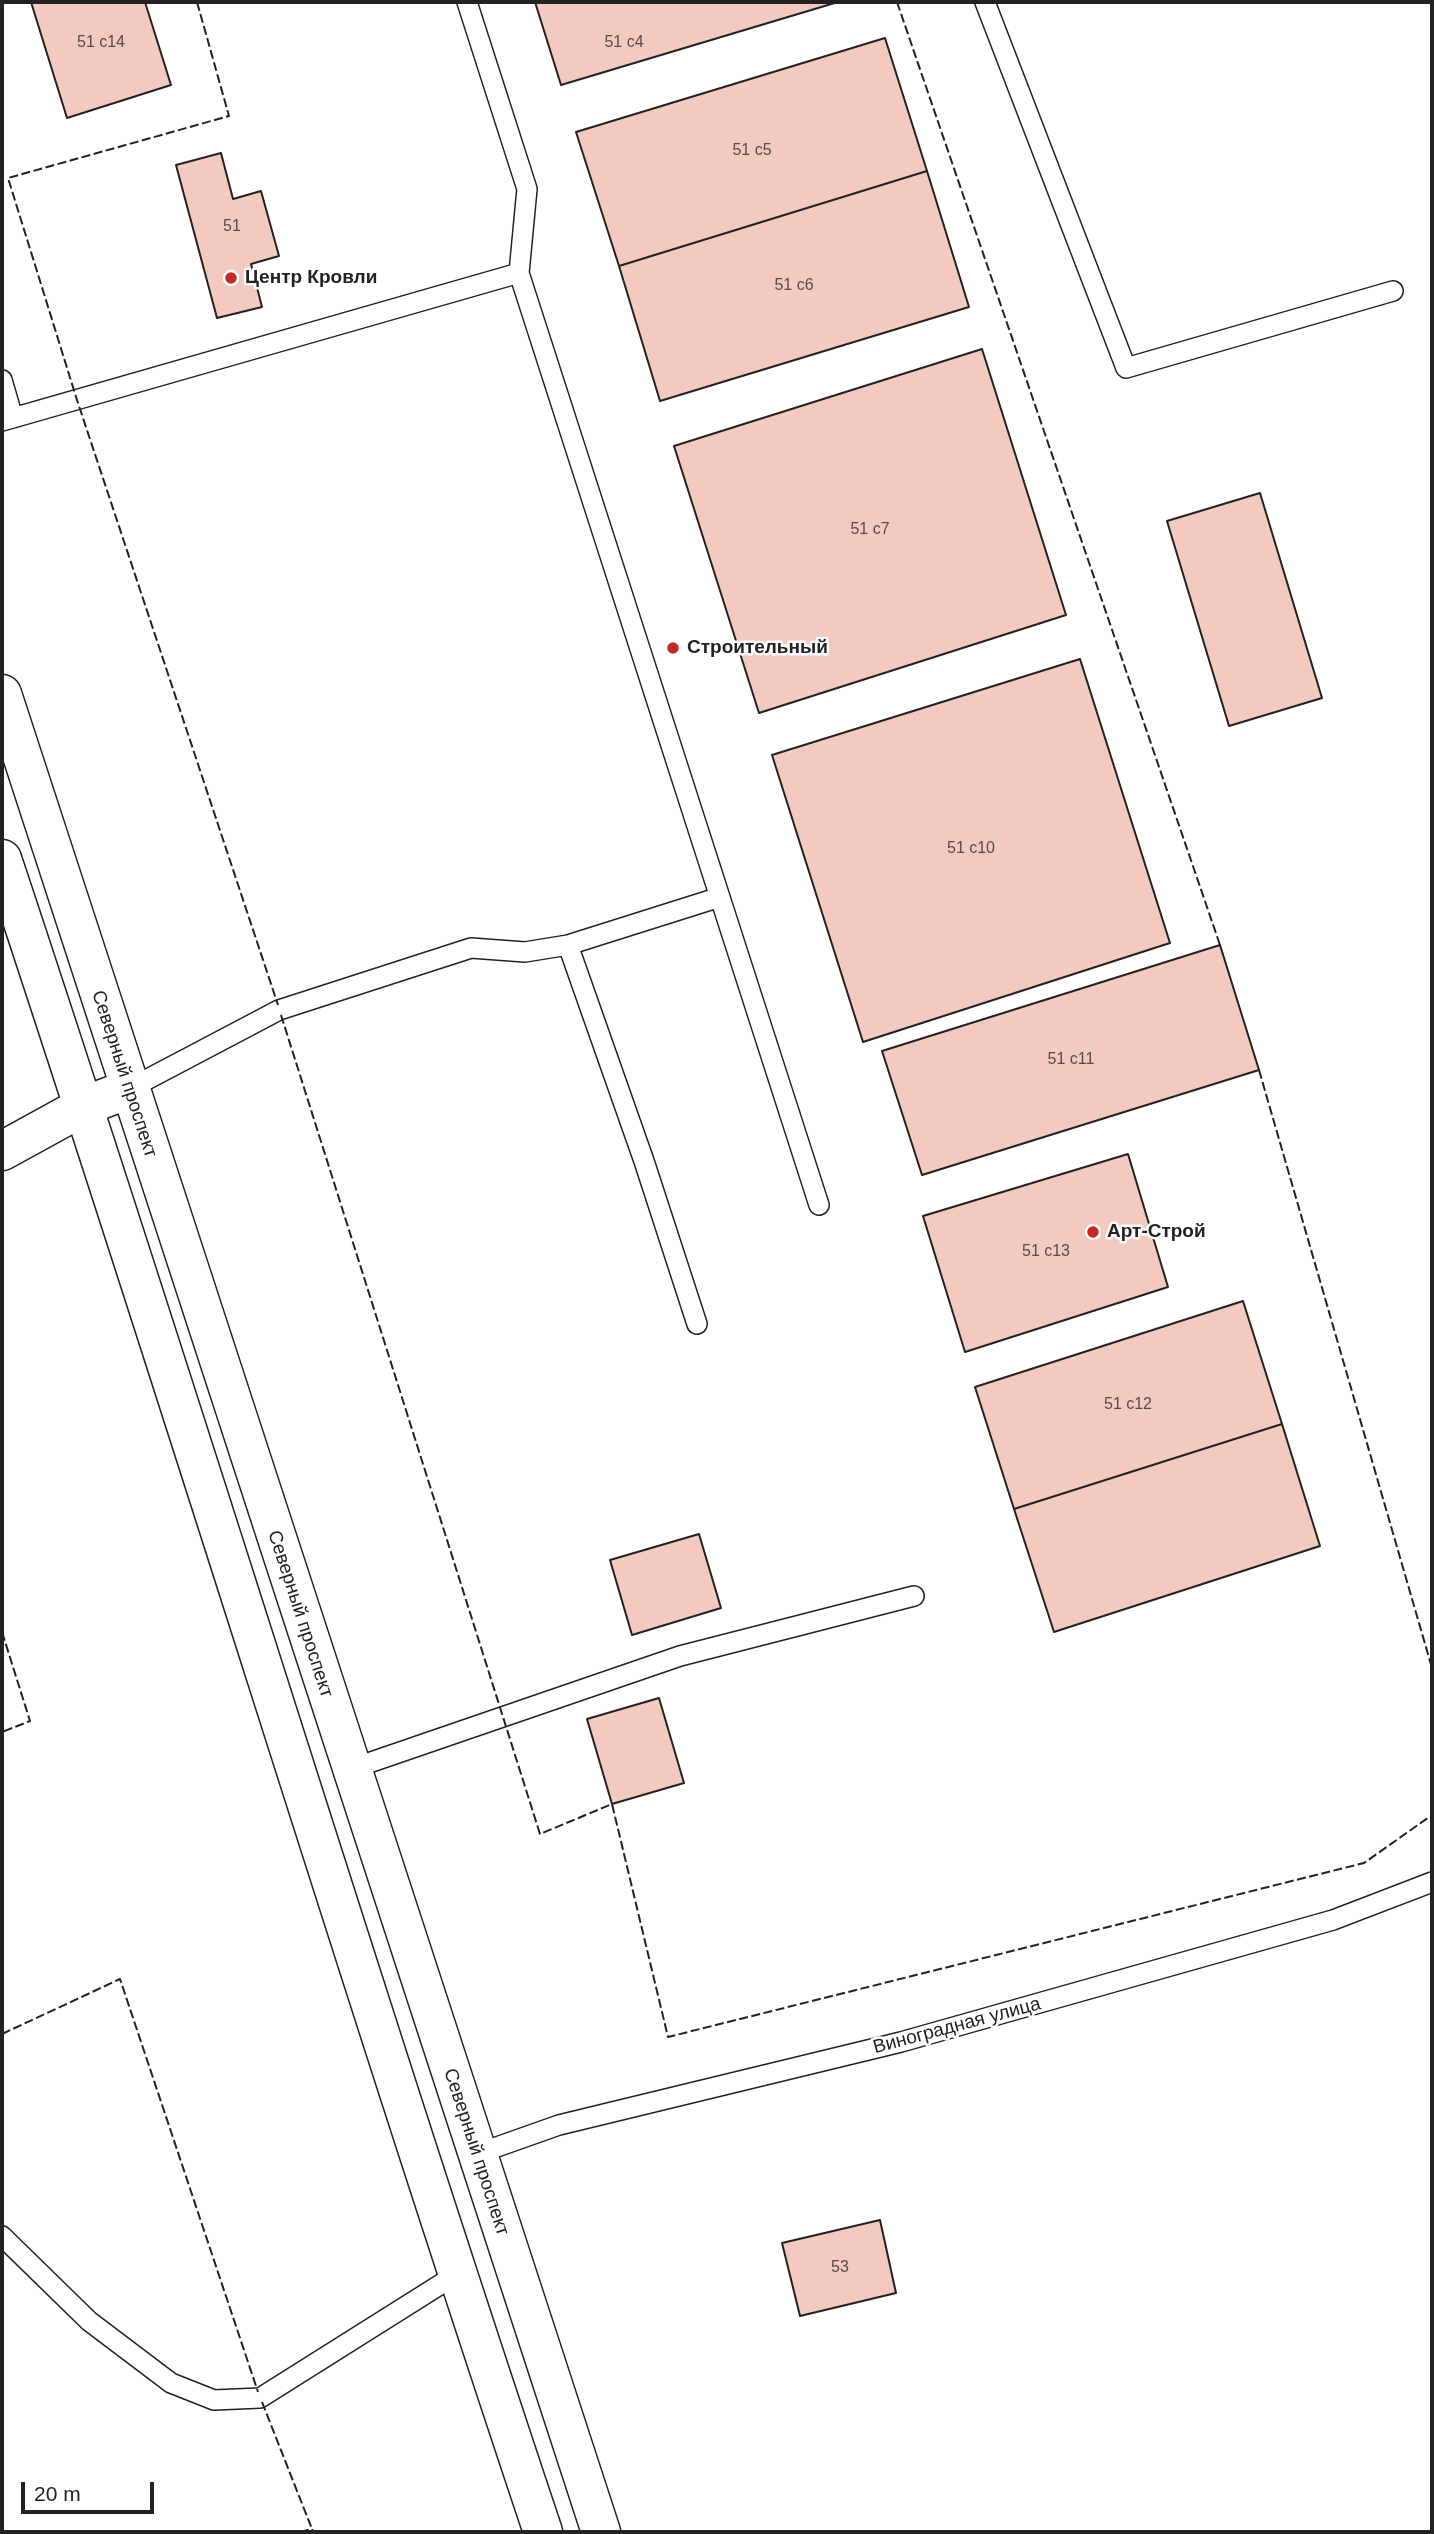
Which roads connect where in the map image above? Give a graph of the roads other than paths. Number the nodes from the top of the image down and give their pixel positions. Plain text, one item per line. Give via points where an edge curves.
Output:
1 (467, 2) edge
2 (985, 2) edge
3 (519, 273) junction
4 (1393, 291) dead end
5 (2, 380) edge
6 (7, 419) edge
7 (2, 694) edge
8 (2, 859) edge
9 (720, 897) junction
10 (568, 945) junction
11 (129, 1089) junction
12 (84, 1105) junction
13 (2, 1151) edge
14 (819, 1205) dead end
15 (697, 1324) dead end
16 (914, 1597) dead end
17 (351, 1769) junction
18 (1432, 1882) edge
19 (477, 2154) junction
20 (2, 2236) edge
21 (457, 2274) junction
22 (543, 2532) edge
23 (601, 2532) edge

1 - 3 lane via 527,190
2 - 4 lane via 1126,368
3 - 6 lane
3 - 9 lane
5 - 6 lane
7 - 11 main road, Северный проспект
8 - 12 main road
9 - 10 lane
9 - 14 lane
10 - 11 lane via 525,952 471,948 279,1010
10 - 15 lane
11 - 12 main road
11 - 17 main road, Северный проспект
12 - 13 main road
12 - 21 main road
16 - 17 lane via 680,1656
17 - 19 main road, Северный проспект
18 - 19 lane, Виноградная улица via 1333,1920 901,2042 559,2125
19 - 23 main road, Северный проспект
20 - 21 lane via 89,2321 171,2383 214,2400 260,2398
21 - 22 main road

